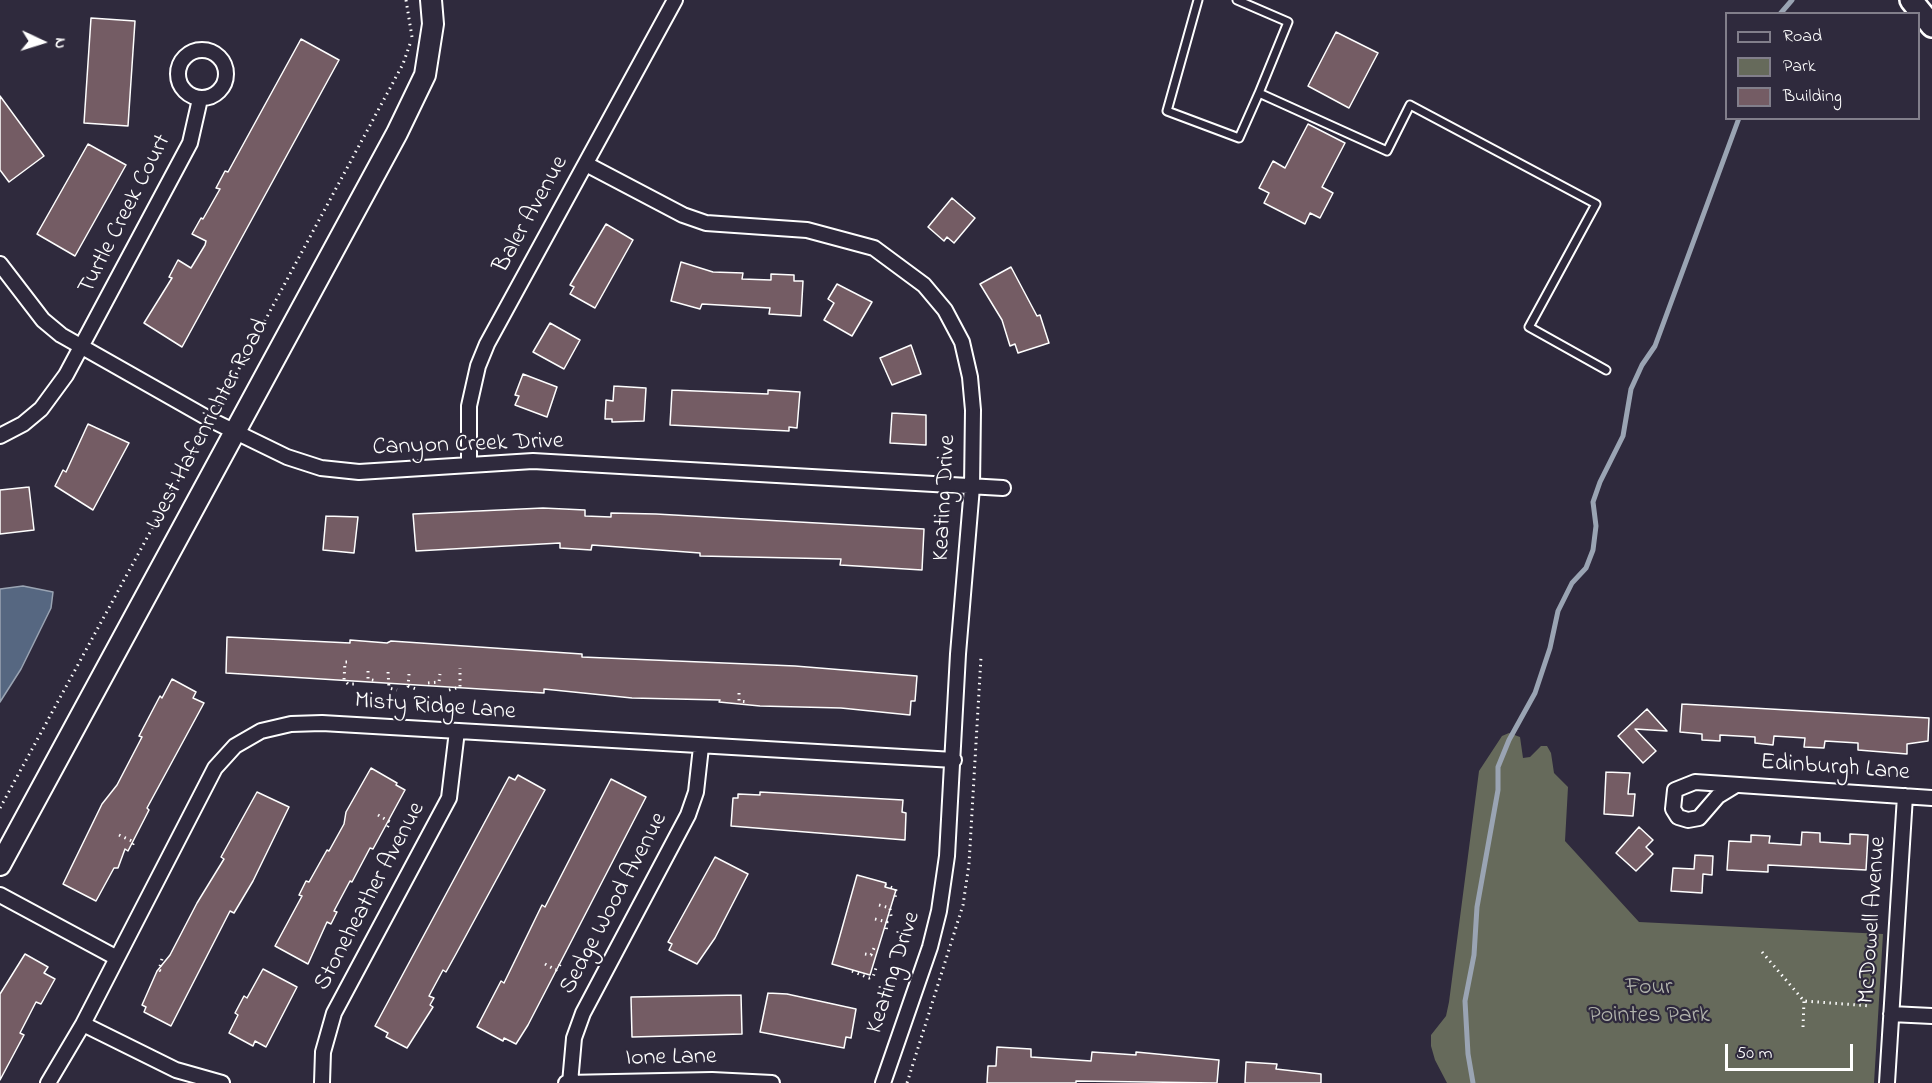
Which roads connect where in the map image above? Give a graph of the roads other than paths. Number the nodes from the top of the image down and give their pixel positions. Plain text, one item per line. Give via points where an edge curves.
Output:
1 (431, 0) edge
2 (675, 0) edge
3 (1198, 0) edge
4 (1237, 0) edge
5 (1911, 0) edge
6 (1932, 26) edge
7 (1259, 93) junction
8 (200, 99) dead end
9 (586, 164) junction
10 (0, 264) edge
11 (81, 348) junction
12 (1606, 370) dead end
13 (235, 431) junction
14 (0, 436) edge
15 (470, 464) junction
16 (972, 487) junction
17 (1003, 488) dead end
18 (457, 731) junction
19 (701, 747) junction
20 (954, 760) junction
21 (1736, 785) dead end
22 (1905, 796) junction
23 (1932, 798) edge
24 (0, 865) edge
25 (0, 895) edge
26 (117, 958) junction
27 (1891, 1014) junction
28 (1932, 1016) edge
29 (83, 1024) junction
30 (55, 1079) edge
31 (222, 1083) edge
32 (322, 1083) edge
33 (566, 1083) edge
34 (570, 1083) edge
35 (772, 1083) edge
36 (883, 1083) edge
37 (1887, 1083) edge

1 - 13 street, West Hafenrichter Road via 433,24 425,75 397,134
2 - 9 street, Baler Avenue
3 - 7 lane via 1167,111 1239,138
4 - 7 lane via 1288,22
5 - 6 main road
7 - 12 lane via 1387,151 1410,105 1596,204 1529,327
8 - 11 street, Turtle Creek Court via 190,142
9 - 15 street, Baler Avenue via 478,366 469,406
9 - 16 street, Keating Drive via 706,223 807,230 874,248 924,285 945,310 962,342 973,410
10 - 11 street, Canyon Creek Drive via 43,320
11 - 13 street, Canyon Creek Drive
11 - 14 street, Turtle Creek Court via 41,409
13 - 15 street, Canyon Creek Drive via 287,457 321,468 359,472
13 - 24 street, West Hafenrichter Road
15 - 16 street, Canyon Creek Drive via 533,461
16 - 17 street, Canyon Creek Drive
16 - 20 street, Keating Drive
18 - 19 street, Misty Ridge Lane
18 - 26 street, Misty Ridge Lane via 291,724 261,731 235,746 215,768
18 - 32 street, Stoneheather Avenue via 449,798 334,1013 323,1052
19 - 20 street, Misty Ridge Lane
19 - 34 street, Sedge Wood Avenue via 696,792 688,815 583,1013 574,1038
20 - 36 street, Keating Drive via 939,911
21 - 22 street, Edinburgh Lane
22 - 23 street, Edinburgh Lane
22 - 27 street, McDowell Avenue
25 - 26 street
26 - 29 street, Misty Ridge Lane
27 - 28 street
27 - 37 street, McDowell Avenue
29 - 30 street, Misty Ridge Lane
29 - 31 street via 166,1066
33 - 34 street, Ione Lane
34 - 35 street, Ione Lane

